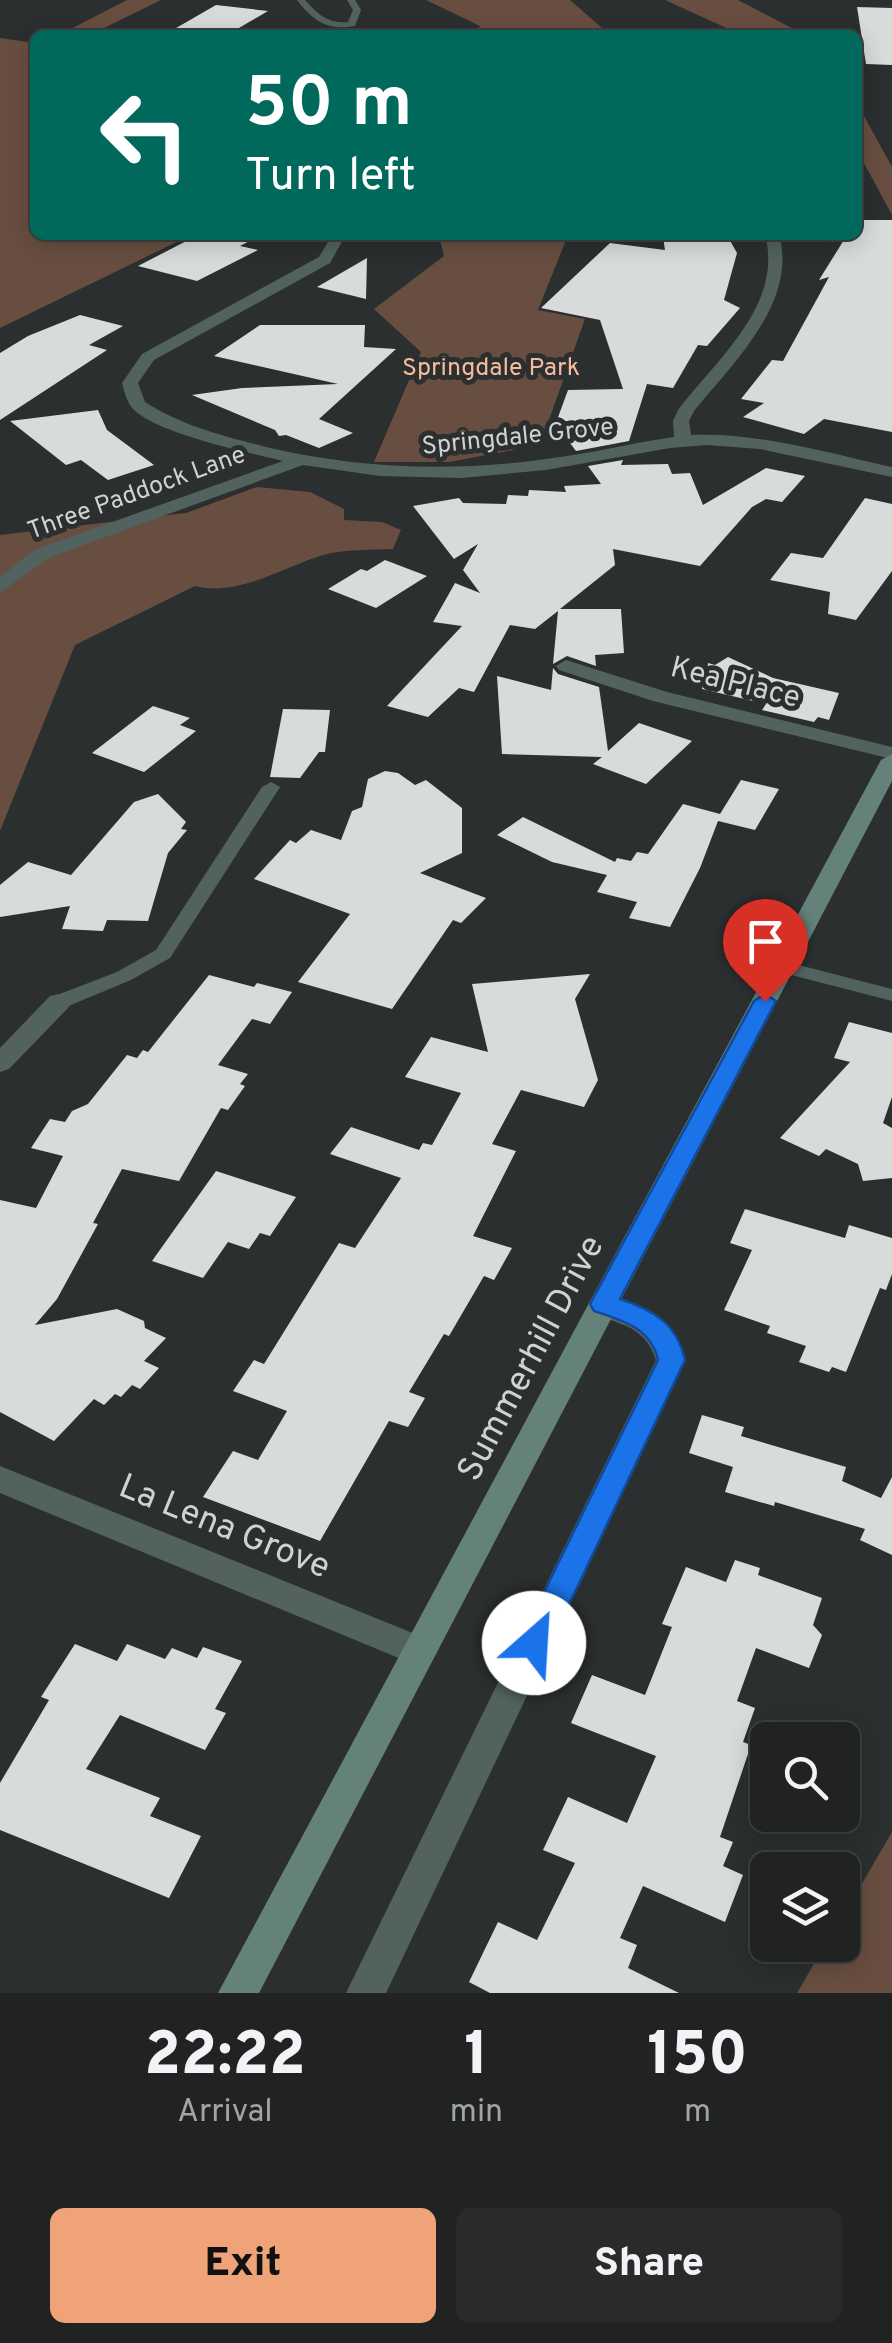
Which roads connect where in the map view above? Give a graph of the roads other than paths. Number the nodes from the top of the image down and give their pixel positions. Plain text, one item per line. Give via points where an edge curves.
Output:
1 (301, 0) edge
2 (351, 0) edge
3 (336, 240) dead end
4 (775, 240) edge
5 (683, 441) junction
6 (298, 461) junction
7 (892, 472) edge
8 (0, 586) edge
9 (566, 666) dead end
10 (892, 756) edge
11 (271, 787) dead end
12 (783, 967) junction
13 (892, 995) edge
14 (59, 1002) joint
15 (0, 1063) edge
16 (604, 1304) junction
17 (0, 1479) edge
18 (418, 1651) junction
19 (238, 1993) edge
20 (366, 1993) edge

1 - 2 lane via 338,27 352,24 357,10
3 - 6 street, Springdale Grove via 325,260 148,357 130,382 138,405 172,425
4 - 5 street via 775,280 755,324 686,410
5 - 6 street, Springdale Grove via 440,476
5 - 7 street, Springdale Grove via 734,442
6 - 8 street, Three Paddock Lane via 41,554
9 - 10 street, Kea Place
10 - 12 main road, Summerhill Drive
11 - 14 lane via 163,954
12 - 13 lane
12 - 16 main road, Summerhill Drive
14 - 15 street
16 - 18 main road, Summerhill Drive
16 - 20 street via 640,1316 667,1340 671,1360
17 - 18 street, La Lena Grove
18 - 19 main road, Summerhill Drive

